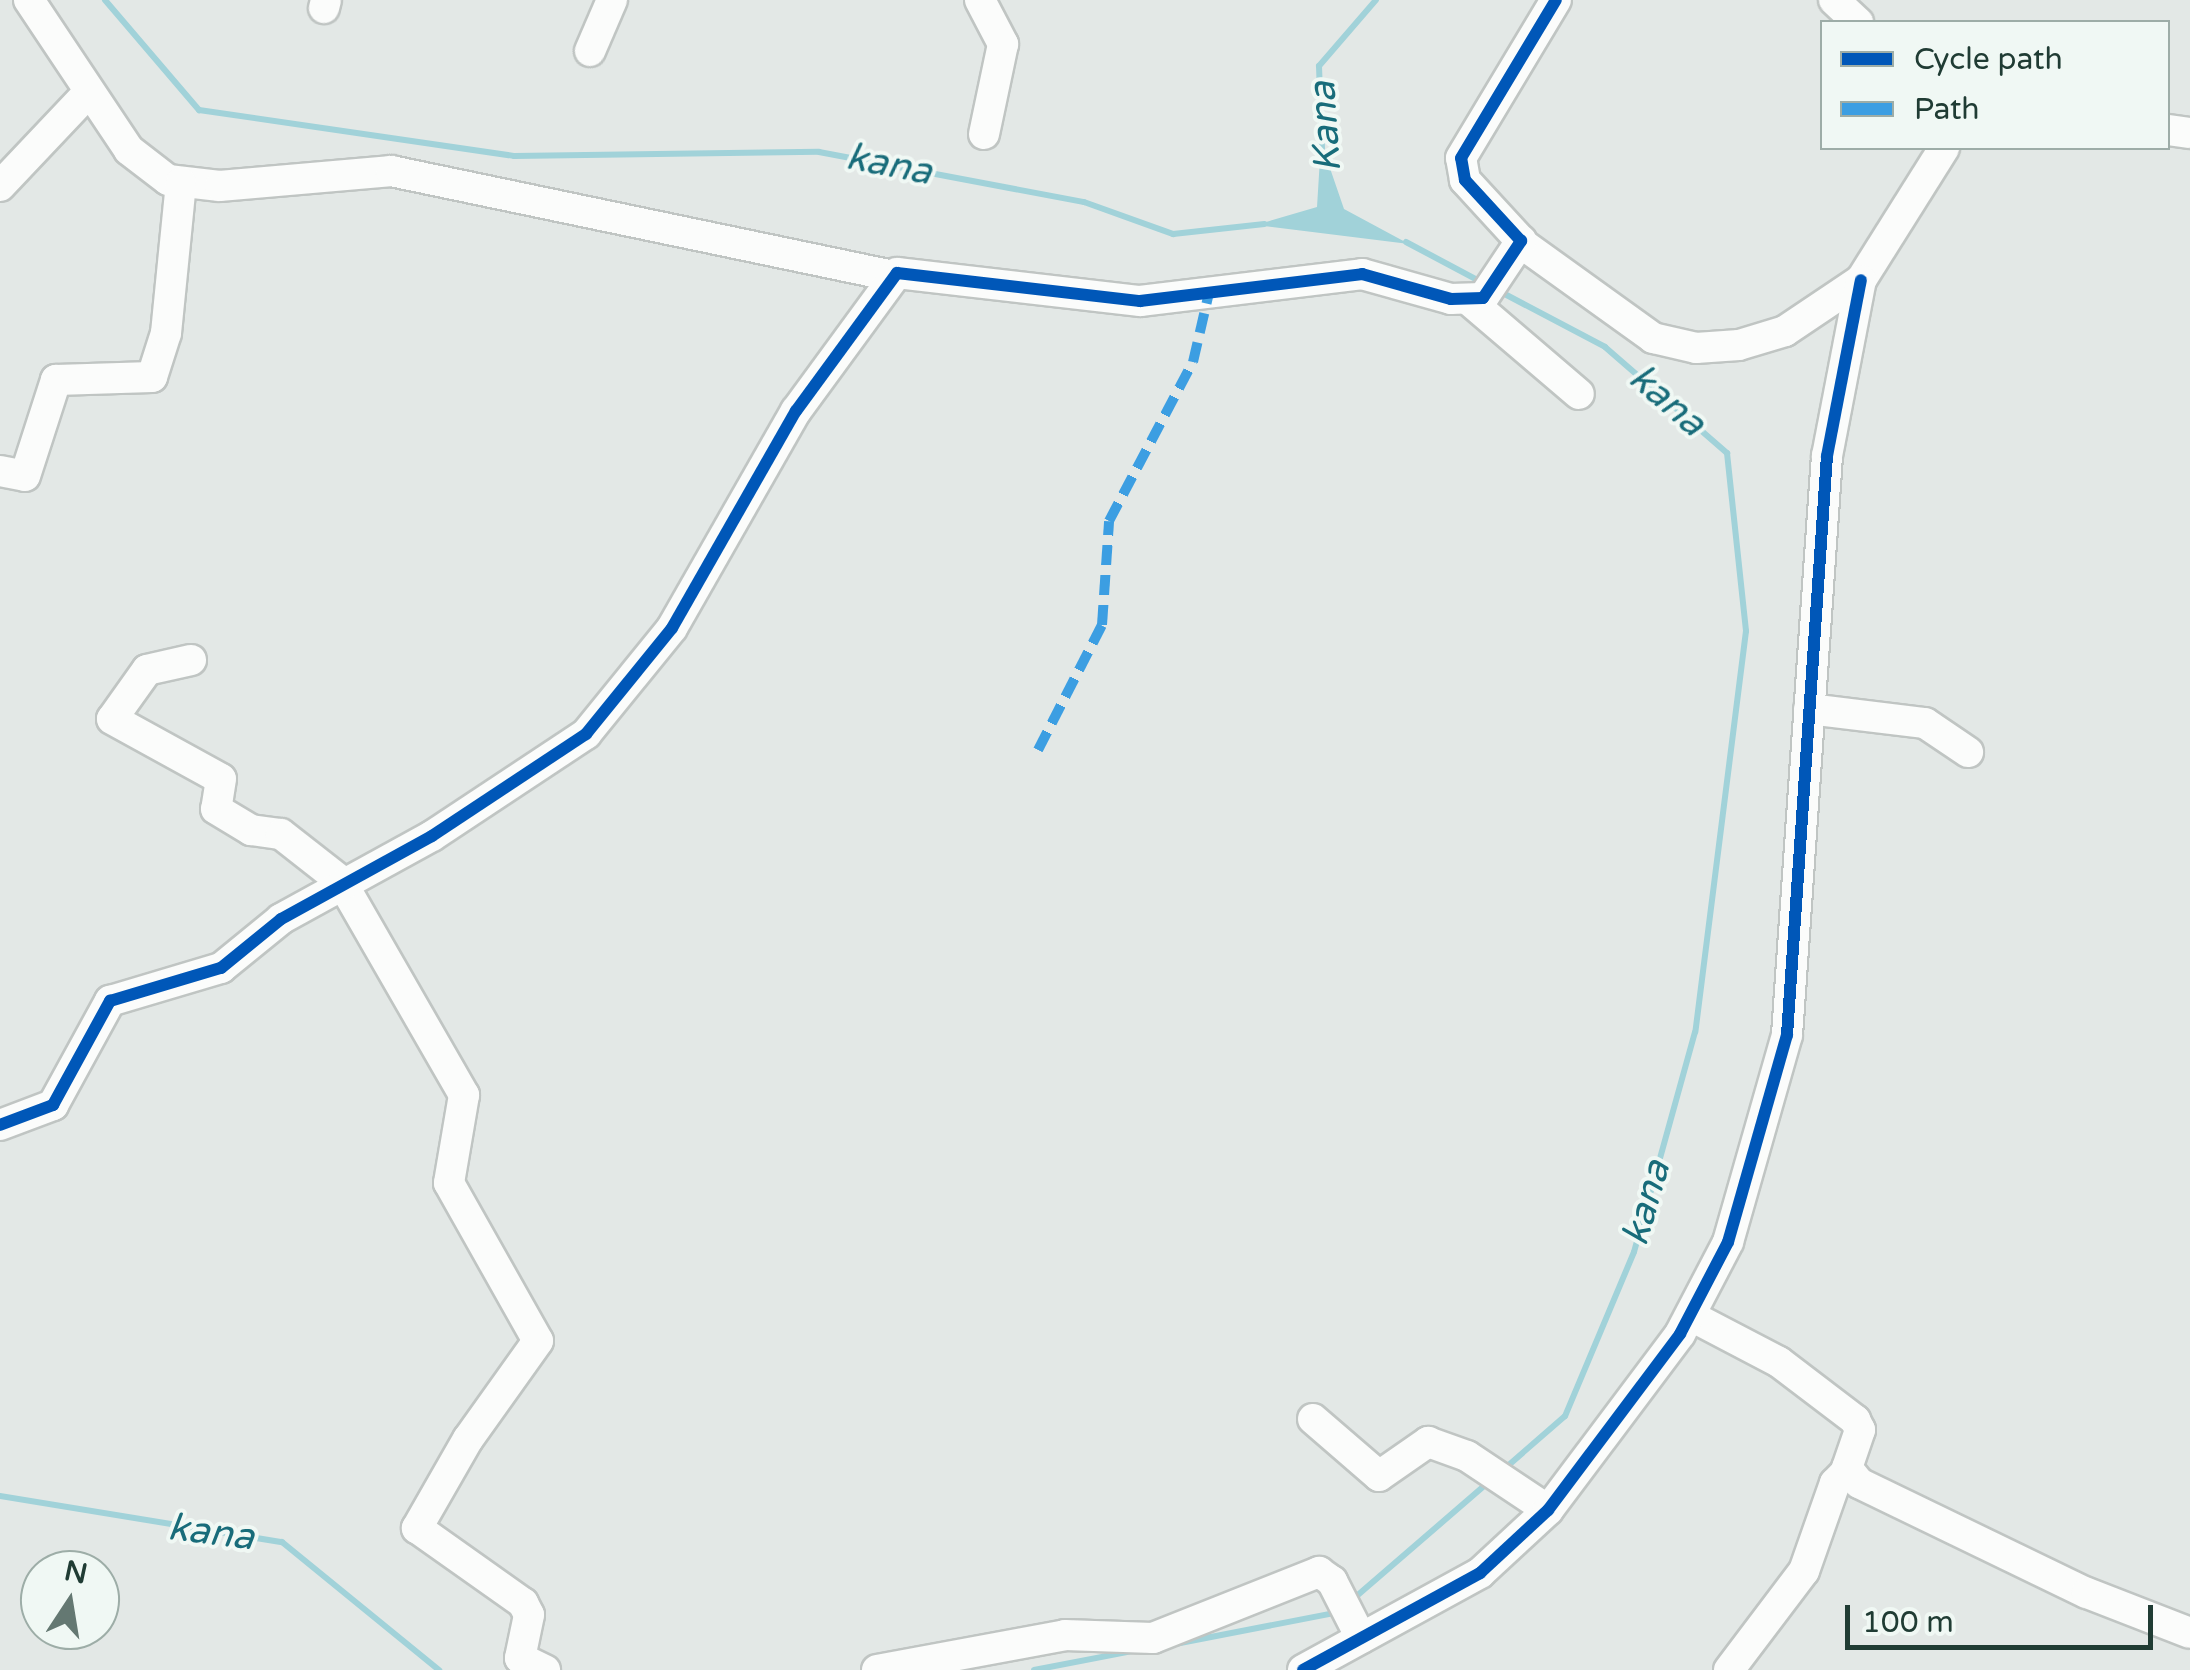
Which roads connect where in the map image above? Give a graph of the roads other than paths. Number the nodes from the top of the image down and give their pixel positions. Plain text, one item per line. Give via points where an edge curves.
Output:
1 (29, 0) edge
2 (612, 0) edge
3 (980, 0) edge
4 (1556, 0) edge
5 (1834, 0) edge
6 (1856, 20) edge
7 (590, 51) dead end
8 (88, 92) junction
9 (984, 134) dead end
10 (1943, 150) edge
11 (181, 184) junction
12 (0, 186) edge
13 (1518, 250) junction
14 (893, 276) junction
15 (1861, 280) junction
16 (1480, 296) junction
17 (1579, 394) dead end
18 (0, 471) edge
19 (191, 660) dead end
20 (1809, 709) junction
21 (1968, 752) dead end
22 (341, 882) junction
23 (0, 1125) edge
24 (1691, 1316) junction
25 (1312, 1419) dead end
26 (1847, 1470) junction
27 (1542, 1506) junction
28 (2190, 1632) edge
29 (1359, 1633) junction
30 (545, 1670) edge
31 (877, 1670) edge
32 (1303, 1670) edge
33 (1728, 1670) edge

1 - 8 street
2 - 7 street
3 - 9 street via 1002,44
4 - 13 street via 1461,158 1464,180
5 - 6 street
8 - 11 street via 146,167
8 - 12 street
10 - 15 street
11 - 14 street via 390,171
11 - 18 street via 166,334 152,377 56,380 25,476
13 - 15 street via 1638,330 1696,348 1786,331
13 - 16 street
14 - 16 street via 917,270 1140,301 1362,274
14 - 22 street via 796,411 672,628 596,724 470,812
15 - 20 street via 1827,456
16 - 17 street
19 - 22 street via 147,670 112,719 221,779 216,810 251,830 280,834
20 - 21 street via 1925,723
20 - 24 street via 1806,853 1780,1078 1728,1242
22 - 23 street via 196,979 110,1001 53,1105
22 - 30 street via 464,1095 449,1183 471,1234 538,1336 468,1438 418,1532 523,1602 530,1615 520,1658
24 - 26 street via 1779,1362 1856,1420 1860,1430
24 - 27 street
25 - 27 street via 1379,1476 1420,1442 1488,1468
26 - 28 street via 2072,1586
26 - 33 street via 1835,1483 1804,1571
27 - 29 street via 1480,1572
29 - 31 street via 1332,1581 1315,1573 1153,1638 1065,1635
29 - 32 street

